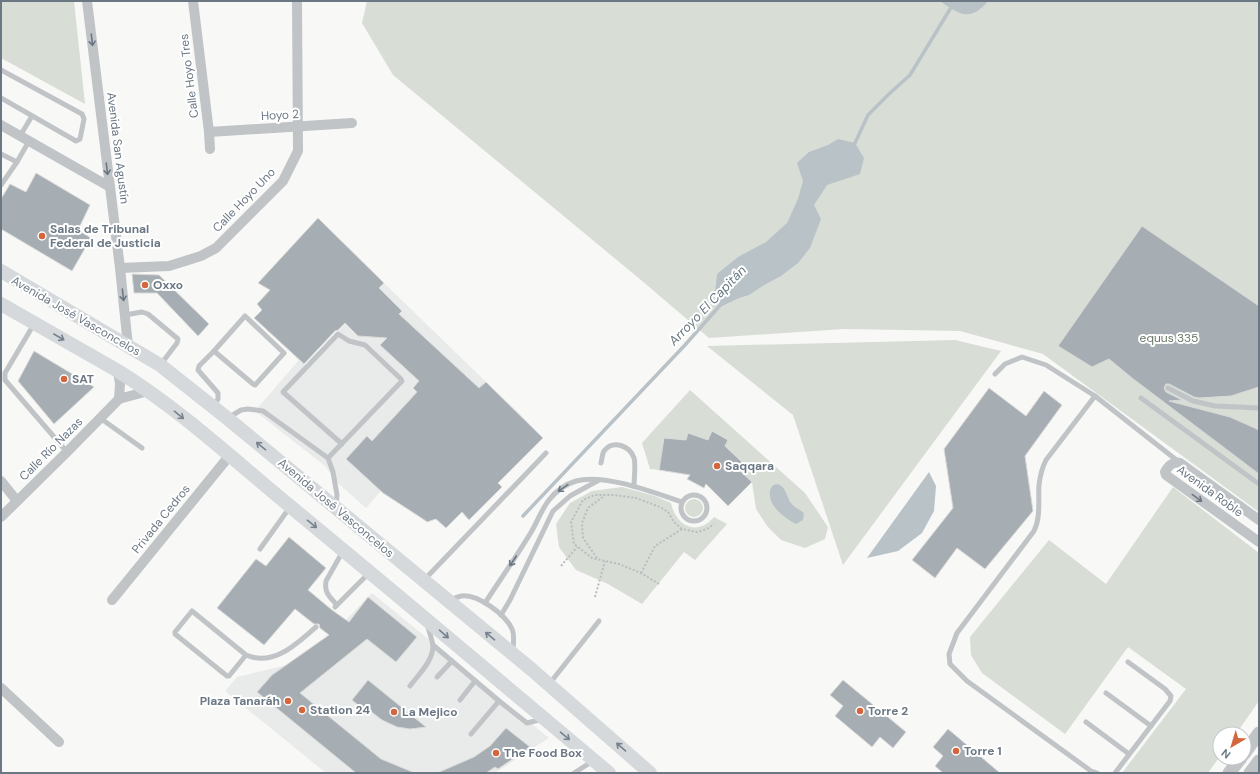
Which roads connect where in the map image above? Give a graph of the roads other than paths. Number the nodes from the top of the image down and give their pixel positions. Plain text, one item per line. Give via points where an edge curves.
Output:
1 (87, 1) edge
2 (193, 1) edge
3 (297, 1) edge
4 (1, 70) edge
5 (1, 98) edge
6 (32, 116) junction
7 (352, 123) dead end
8 (1, 125) edge
9 (298, 127) junction
10 (209, 132) junction
11 (24, 138) junction
12 (210, 149) dead end
13 (1, 154) edge
14 (17, 162) junction
15 (1, 185) edge
16 (110, 187) junction
17 (120, 268) junction
18 (1, 271) edge
19 (1, 304) edge
20 (125, 315) junction
21 (34, 323) junction
22 (128, 346) junction
23 (214, 351) junction
24 (160, 365) junction
25 (118, 371) junction
26 (995, 374) dead end
27 (1168, 388) dead end
28 (148, 391) junction
29 (1095, 396) junction
30 (1141, 398) dead end
31 (119, 399) junction
32 (213, 407) junction
33 (1259, 408) edge
34 (100, 418) junction
35 (227, 418) junction
36 (342, 444) junction
37 (142, 448) dead end
38 (67, 452) junction
39 (546, 453) dead end
40 (230, 456) junction
41 (328, 458) junction
42 (1179, 462) junction
43 (601, 463) dead end
44 (600, 480) junction
45 (1, 481) edge
46 (1259, 484) edge
47 (634, 486) junction
48 (17, 501) junction
49 (682, 502) junction
50 (290, 507) junction
51 (336, 508) junction
52 (1242, 508) junction
53 (1, 518) edge
54 (1259, 520) edge
55 (1232, 523) junction
56 (1259, 542) edge
57 (260, 549) dead end
58 (343, 550) junction
59 (370, 572) junction
60 (424, 580) junction
61 (112, 600) dead end
62 (449, 601) junction
63 (485, 603) junction
64 (501, 615) junction
65 (425, 618) junction
66 (599, 621) dead end
67 (316, 627) dead end
68 (433, 645) junction
69 (512, 654) junction
70 (246, 655) junction
71 (452, 661) junction
72 (1128, 662) dead end
73 (437, 677) dead end
74 (475, 680) junction
75 (549, 684) junction
76 (410, 686) dead end
77 (1, 688) edge
78 (1106, 693) dead end
79 (460, 700) dead end
80 (499, 700) junction
81 (544, 719) junction
82 (1086, 722) dead end
83 (1151, 726) junction
84 (471, 734) dead end
85 (1259, 734) edge
86 (59, 742) dead end
87 (1252, 743) edge
88 (1129, 754) junction
89 (594, 760) junction
90 (1259, 761) edge
91 (1091, 772) edge
92 (574, 773) edge
93 (609, 773) edge
94 (650, 773) edge
95 (1097, 773) edge
96 (1115, 773) edge
97 (1250, 773) edge

1 -> 16 street, Avenida San Agustín
2 - 10 street, Calle Hoyo Tres
3 - 9 street, Calle Hoyo Uno
4 - 6 lane via 82,114 84,119 80,139 76,141
5 - 6 lane
6 - 11 lane
7 - 9 street, Hoyo 2
8 - 11 street
9 - 10 street, Hoyo 2
9 - 17 street, Calle Hoyo Uno via 298,152 283,181 216,248 201,256 169,266
10 - 12 street, Calle Hoyo Tres
11 - 14 lane
11 - 16 street
13 - 14 lane
14 - 15 lane
16 - 17 street, Avenida San Agustín
17 -> 20 street, Avenida San Agustín
18 - 22 main road, Avenida José Vasconcelos
19 - 21 main road
20 - 22 street, Avenida San Agustín
20 - 24 lane via 142,312 148,314 178,339
21 -> 25 main road
21 - 38 lane via 5,373 5,380
22 - 24 main road, Avenida José Vasconcelos
23 - 23 lane via 245,316 284,353 254,385
23 - 32 lane via 198,370 218,393 218,399
24 - 32 main road, Avenida José Vasconcelos
25 - 28 main road
25 - 31 street
26 - 29 lane via 1005,364 1022,357 1046,365
27 - 33 lane via 1192,401 1215,406
28 - 31 street, Calle Río Nazas
28 -> 40 main road
29 - 42 lane
29 - 91 lane via 1046,460 1039,484 1038,520 1034,531 957,632 949,654 950,664 967,681
30 - 46 lane
31 - 34 street, Calle Río Nazas
32 - 35 main road, Avenida José Vasconcelos
34 - 37 lane
34 - 38 street, Calle Río Nazas
35 - 41 lane via 241,410 263,411
51 -> 35 main road, Avenida José Vasconcelos
36 - 36 lane via 402,380 365,345 349,341 338,334 283,392
36 - 41 lane
38 - 48 street, Calle Río Nazas
39 - 60 lane
40 - 50 main road
40 - 61 street, Privada Cedros
41 - 51 lane via 337,495
42 - 52 street, Avenida Roble
42 -> 55 street, Avenida Roble via 1171,464 1165,472 1166,475
43 - 47 lane via 604,451 611,446 627,448 635,459
44 - 47 lane
44 -> 63 lane via 584,479 567,484 550,499
44 - 64 lane via 576,492 553,511
45 - 48 street
47 - 49 lane
48 - 53 street, Calle Río Nazas
49 - 49 lane via 682,514 688,520 696,522 708,510 702,498 694,495
50 - 57 lane
50 -> 58 main road
51 - 60 main road, Avenida José Vasconcelos
52 - 54 street, Avenida Roble
52 - 55 street
55 - 56 street, Avenida Roble
58 - 59 main road
58 - 59 lane via 325,587 326,594 336,606
59 - 65 main road
60 - 62 main road, Avenida José Vasconcelos
62 - 63 lane via 467,596
69 -> 62 main road, Avenida José Vasconcelos
63 - 64 lane
64 - 69 lane via 510,625 513,634
65 - 68 lane
65 -> 81 main road
66 - 75 lane
67 - 70 lane via 294,645 272,658 254,659
68 - 71 lane
68 - 76 lane via 430,658
69 - 75 main road, Avenida José Vasconcelos
70 - 70 lane via 192,611 174,632 227,676
71 - 73 lane
71 - 74 lane
72 - 83 lane via 1171,696
74 - 79 lane
74 - 80 lane
94 -> 75 main road, Avenida José Vasconcelos
77 - 86 street
78 - 83 lane
80 - 81 lane via 527,723
80 - 84 lane
81 -> 89 main road
82 - 88 lane
83 - 88 lane
85 - 87 street
88 - 96 lane
89 - 92 lane
89 - 93 main road
90 - 97 street
91 - 95 lane

